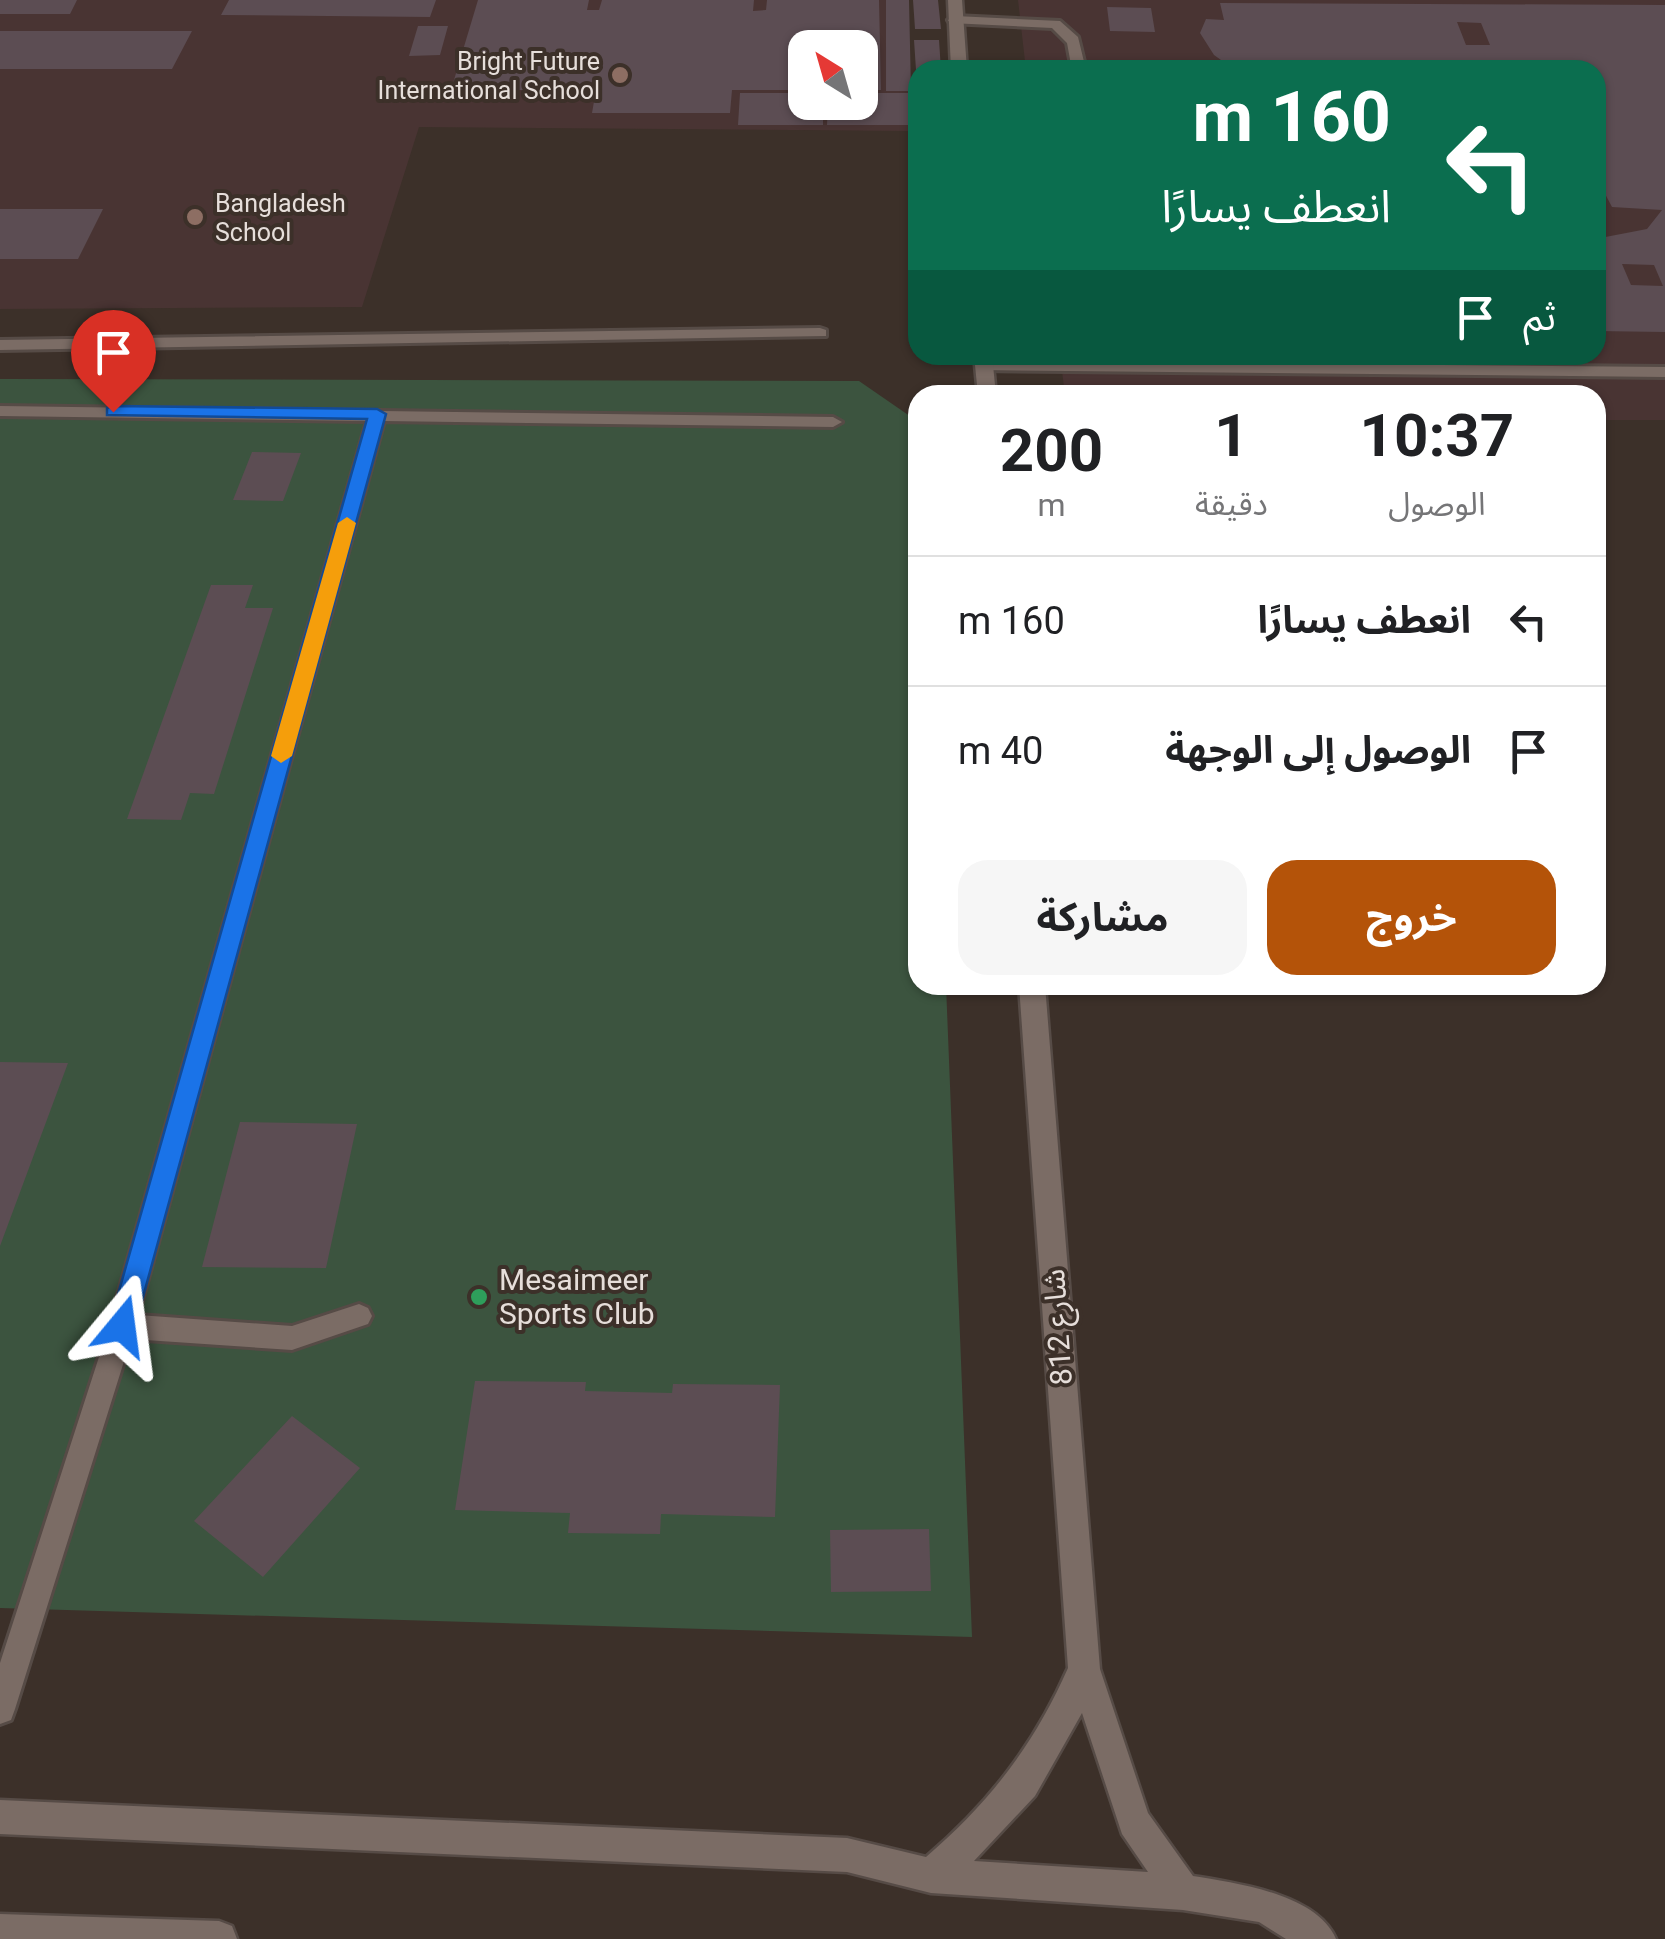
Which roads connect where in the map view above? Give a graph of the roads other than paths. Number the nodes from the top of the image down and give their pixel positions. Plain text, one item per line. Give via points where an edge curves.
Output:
1 (955, 0) edge
2 (954, 20) junction
3 (958, 60) edge
4 (1077, 60) edge
5 (820, 333) dead end
6 (0, 344) edge
7 (1323, 365) edge
8 (1665, 372) edge
9 (0, 410) edge
10 (377, 414) junction
11 (833, 422) dead end
12 (1033, 995) edge
13 (359, 1316) dead end
14 (122, 1326) junction
15 (1084, 1670) junction
16 (0, 1710) edge
17 (0, 1817) edge
18 (931, 1876) junction
19 (1182, 1892) junction
20 (0, 1932) edge
21 (219, 1939) edge
22 (1318, 1939) edge

1 - 2 street
2 - 3 street
2 - 4 lane via 1055,24 1066,28
5 - 6 lane
7 - 8 lane
9 - 10 lane
10 - 11 lane
10 - 14 lane
12 - 15 street, شارع 812
13 - 14 lane via 292,1338
14 - 16 lane
15 - 18 street, شارع 812 via 1060,1730 1022,1788 988,1828
15 - 19 street, شارع 812 via 1134,1822
17 - 18 street via 847,1854
18 - 19 street
19 - 22 street via 1264,1904
20 - 21 street

